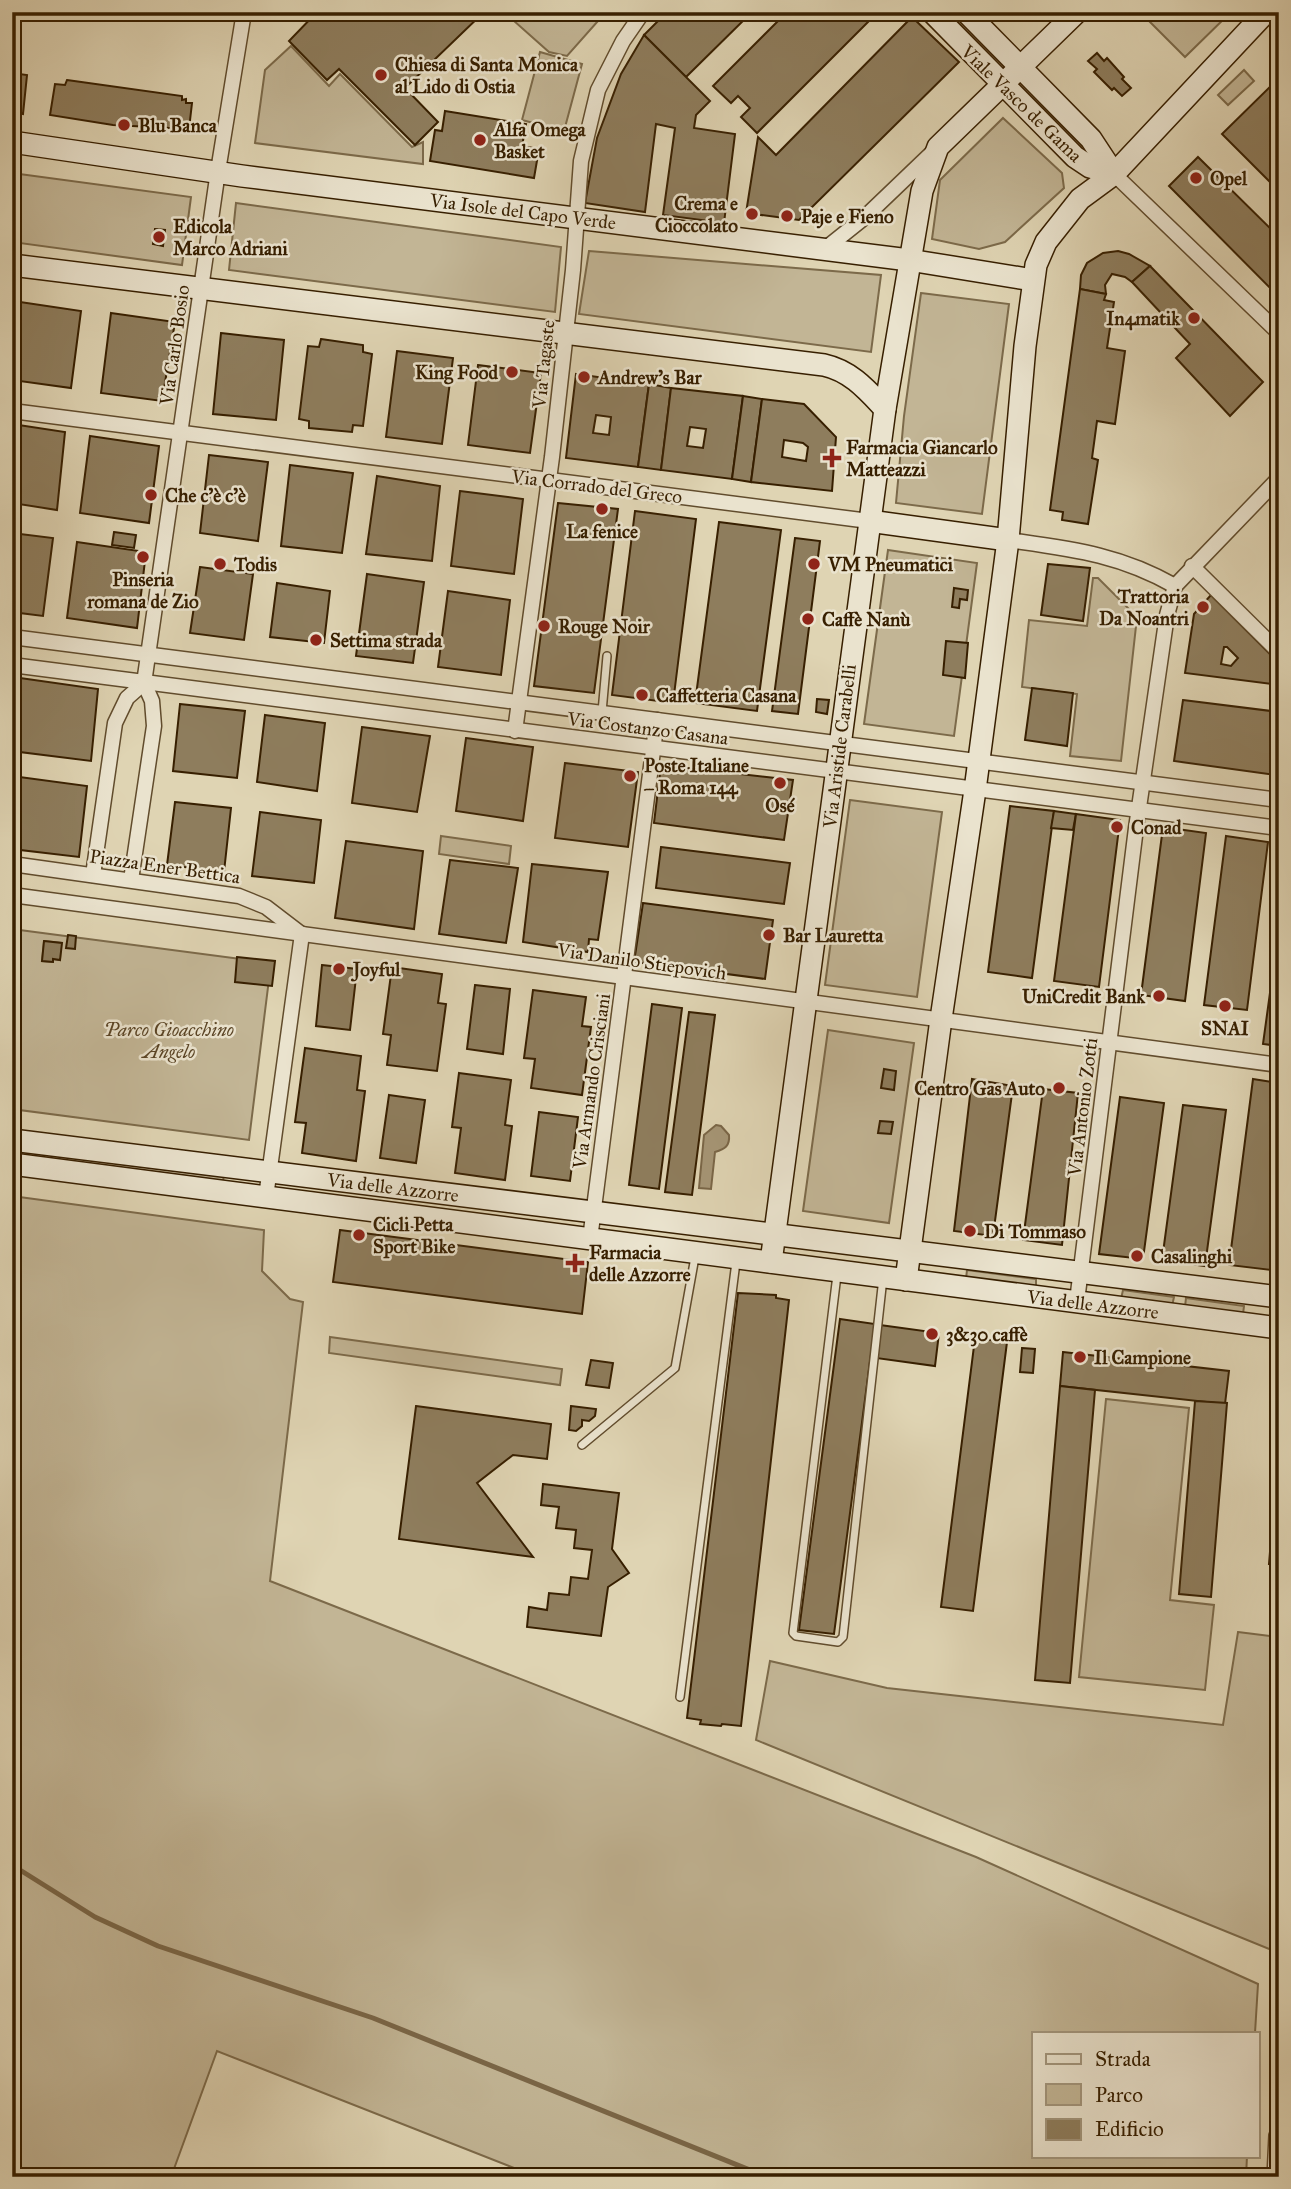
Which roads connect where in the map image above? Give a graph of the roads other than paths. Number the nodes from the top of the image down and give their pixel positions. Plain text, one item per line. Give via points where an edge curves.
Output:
1 (244, 12) edge
2 (643, 12) edge
3 (932, 12) edge
4 (966, 12) edge
5 (1077, 12) edge
6 (1266, 12) edge
7 (1020, 68) junction
8 (1002, 85) junction
9 (12, 142) edge
10 (938, 147) junction
11 (218, 171) junction
12 (1114, 174) junction
13 (576, 218) junction
14 (825, 249) junction
15 (909, 260) junction
16 (12, 265) edge
17 (1033, 280) junction
18 (201, 288) junction
19 (1279, 333) edge
20 (566, 335) junction
21 (885, 409) junction
22 (12, 411) edge
23 (181, 433) junction
24 (1279, 478) edge
25 (550, 480) junction
26 (869, 521) junction
27 (1008, 540) junction
28 (1192, 566) junction
29 (1175, 586) junction
30 (12, 637) edge
31 (1279, 652) edge
32 (148, 654) junction
33 (607, 656) dead end
34 (12, 665) edge
35 (144, 682) junction
36 (519, 701) junction
37 (602, 712) junction
38 (657, 720) junction
39 (515, 731) junction
40 (840, 742) junction
41 (653, 749) junction
42 (979, 762) junction
43 (836, 771) junction
44 (1143, 783) junction
45 (975, 790) junction
46 (1279, 800) edge
47 (1139, 810) junction
48 (1279, 828) edge
49 (12, 864) edge
50 (93, 875) junction
51 (131, 880) junction
52 (12, 895) edge
53 (302, 934) junction
54 (625, 978) junction
55 (805, 1002) junction
56 (941, 1019) junction
57 (1110, 1043) junction
58 (1279, 1065) edge
59 (12, 1140) edge
60 (12, 1164) edge
61 (270, 1172) junction
62 (266, 1196) junction
63 (593, 1211) junction
64 (774, 1233) junction
65 (590, 1239) junction
66 (909, 1250) junction
67 (696, 1252) junction
68 (736, 1258) junction
69 (771, 1262) junction
70 (838, 1270) junction
71 (1080, 1271) junction
72 (883, 1276) junction
73 (906, 1280) junction
74 (1279, 1297) edge
75 (1077, 1301) junction
76 (1279, 1328) edge
77 (582, 1445) dead end
78 (680, 1697) dead end
79 (1279, 2122) edge
80 (1271, 2177) edge

1 - 11 street, Via Carlo Bosio
2 - 13 street, Via Tagaste via 598,90 581,161
3 - 8 street, Viale Vasco de Gama
4 - 7 street, Viale Vasco de Gama
5 - 7 street
6 - 12 street
7 - 8 street
7 - 12 street, Viale Vasco de Gama via 1091,139
8 - 10 street
8 - 12 street, Viale Vasco de Gama via 1075,157
9 - 11 street, Via Isole del Capo Verde
10 - 14 street
10 - 15 street, Via Aristide Carabelli via 922,191
11 - 13 street, Via Isole del Capo Verde
11 - 18 street, Via Carlo Bosio
12 - 17 street via 1062,219 1046,242
12 - 19 street
13 - 14 street, Via Isole del Capo Verde
13 - 20 street, Via Tagaste
14 - 15 street, Via Isole del Capo Verde
15 - 17 street, Via Isole del Capo Verde
15 - 21 street, Via Aristide Carabelli
16 - 18 street
17 - 27 street
18 - 20 street
18 - 23 street, Via Carlo Bosio
20 - 21 street via 832,367 858,381
20 - 25 street, Via Tagaste
21 - 26 street, Via Aristide Carabelli
22 - 23 street, Via Corrado del Greco
23 - 25 street, Via Corrado del Greco
23 - 32 street, Via Carlo Bosio
24 - 28 street
25 - 26 street, Via Corrado del Greco
25 - 36 street, Via Tagaste
26 - 27 street, Via Corrado del Greco
26 - 40 street, Via Aristide Carabelli
27 - 29 street, Via Corrado del Greco via 1101,554
27 - 42 street
28 - 29 street
28 - 31 street
29 - 44 street, Via Antonio Zotti
30 - 32 street, Via Costanzo Casana
32 - 35 street, Via Carlo Bosio
32 - 36 street, Via Costanzo Casana
33 - 37 lane
34 - 35 street, Via Costanzo Casana
35 - 39 street, Via Costanzo Casana
35 - 50 street via 127,698 115,723
35 - 51 street, Via Carlo Bosio via 152,701 154,726
36 - 37 street, Via Costanzo Casana
36 - 39 street, Via Tagaste
37 - 38 street, Via Costanzo Casana
38 - 40 street, Via Costanzo Casana
38 - 41 street, Via Armando Crisciani
39 - 41 street, Via Costanzo Casana
40 - 42 street, Via Costanzo Casana
40 - 43 street, Via Aristide Carabelli
41 - 43 street, Via Costanzo Casana
41 - 54 street, Via Armando Crisciani
42 - 44 street, Via Costanzo Casana
42 - 45 street
43 - 45 street, Via Costanzo Casana
43 - 55 street, Via Aristide Carabelli
44 - 46 street, Via Costanzo Casana
44 - 47 street, Via Antonio Zotti
45 - 47 street, Via Costanzo Casana
45 - 56 street
47 - 48 street, Via Costanzo Casana
47 - 57 street, Via Antonio Zotti
49 - 50 street, Piazza Ener Bettica
50 - 51 street, Piazza Ener Bettica
51 - 53 street, Piazza Ener Bettica via 250,899
52 - 53 street
53 - 54 street, Via Danilo Stiepovich
53 - 61 street
54 - 55 street, Via Danilo Stiepovich
54 - 63 street, Via Armando Crisciani
55 - 56 street, Via Danilo Stiepovich
55 - 64 street, Via Aristide Carabelli
56 - 57 street, Via Danilo Stiepovich
56 - 66 street
57 - 58 street, Via Danilo Stiepovich
57 - 71 street, Via Antonio Zotti
59 - 61 street, Via delle Azzorre
60 - 62 street, Via delle Azzorre
61 - 62 street
61 - 63 street, Via delle Azzorre
62 - 65 street, Via delle Azzorre
63 - 64 street, Via delle Azzorre
63 - 65 street, Via Armando Crisciani
64 - 66 street, Via delle Azzorre
64 - 69 street
65 - 67 street, Via delle Azzorre
66 - 71 street, Via delle Azzorre
66 - 73 street
67 - 68 street, Via delle Azzorre
67 - 77 lane via 675,1368
68 - 69 street, Via delle Azzorre
68 - 78 lane
69 - 70 street, Via delle Azzorre
70 - 72 street, Via delle Azzorre
70 - 72 lane via 793,1633 838,1642
71 - 74 street, Via delle Azzorre
71 - 75 street, Via Antonio Zotti
72 - 73 street, Via delle Azzorre
73 - 75 street, Via delle Azzorre
75 - 76 street, Via delle Azzorre
79 - 80 lane via 1273,2135

